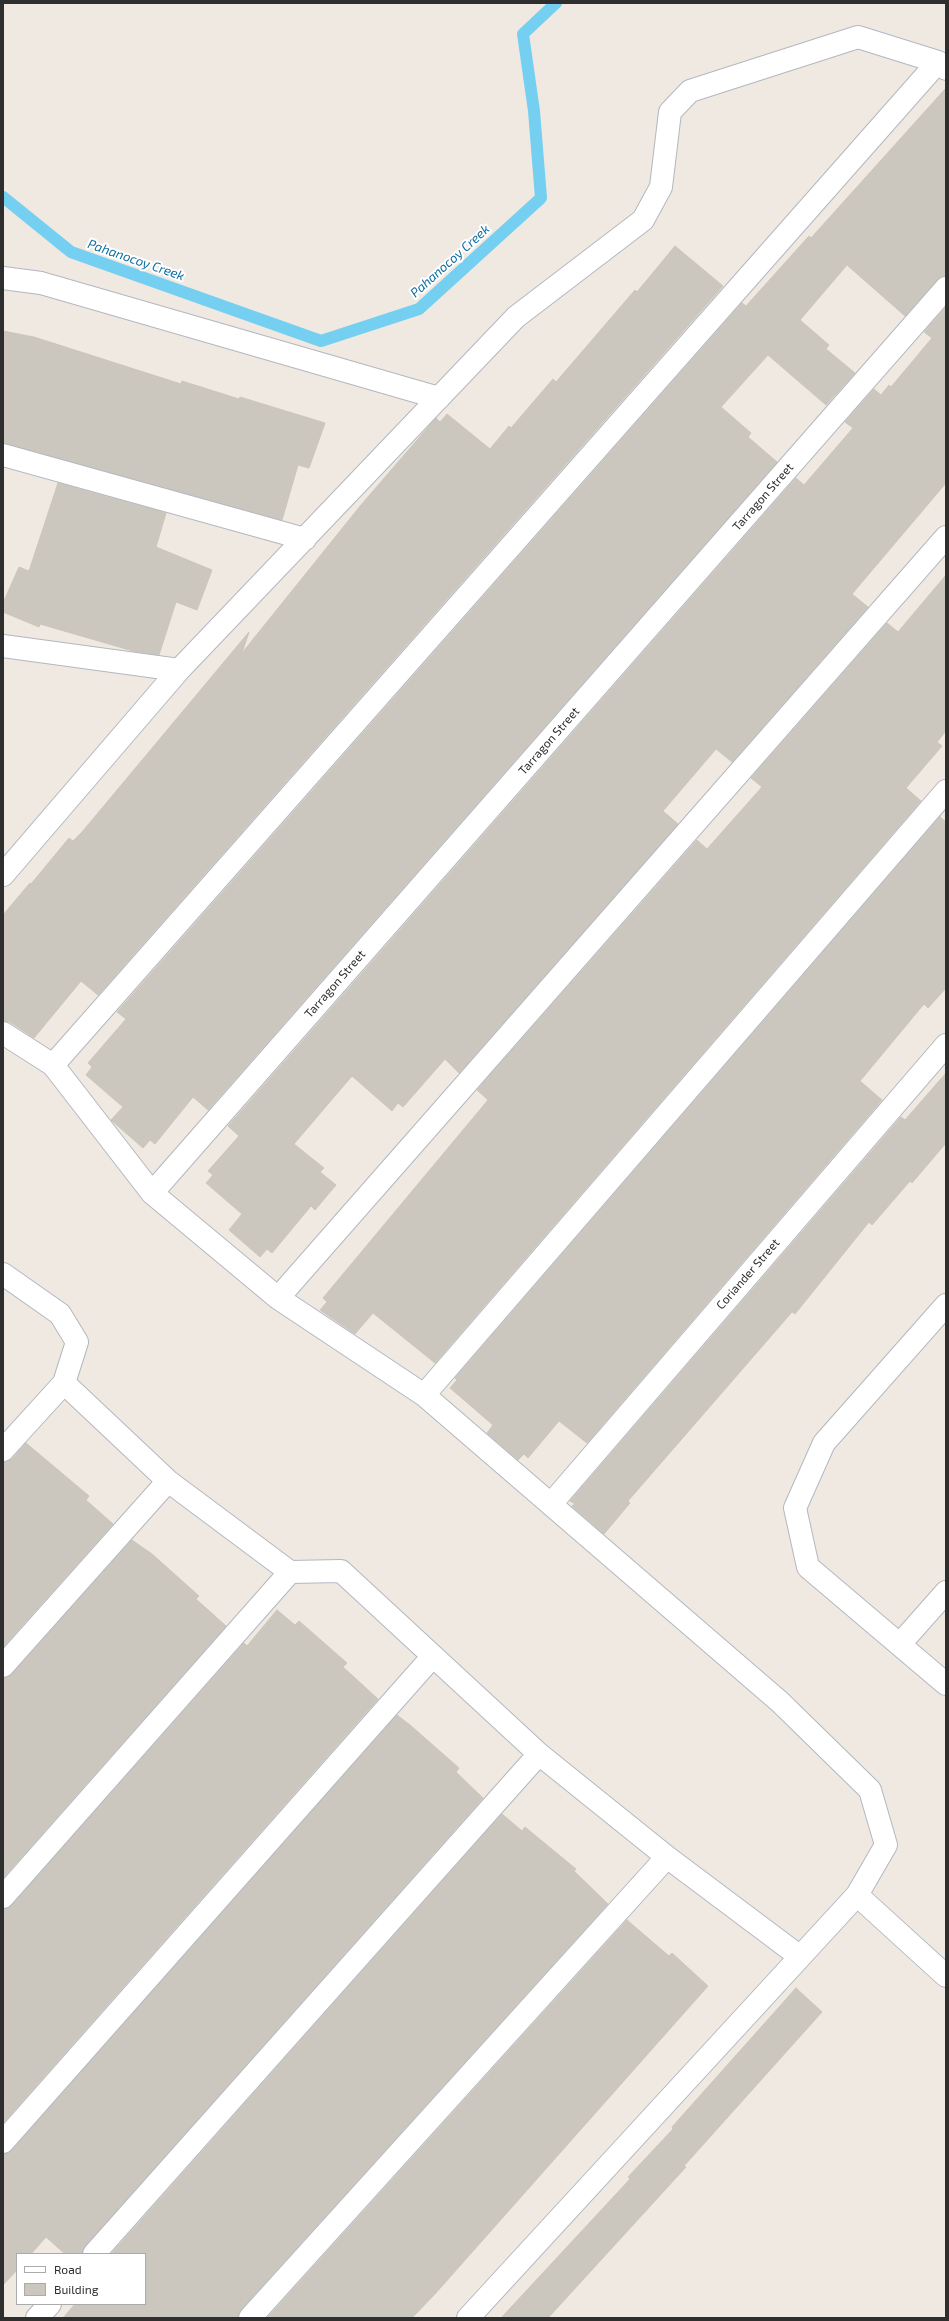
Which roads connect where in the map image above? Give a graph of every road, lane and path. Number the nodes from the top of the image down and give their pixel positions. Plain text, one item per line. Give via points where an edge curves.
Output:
1 (942, 66) edge
2 (3, 278) edge
3 (946, 288) edge
4 (439, 398) junction
5 (3, 455) edge
6 (946, 537) edge
7 (305, 538) junction
8 (3, 646) edge
9 (179, 670) junction
10 (946, 791) edge
11 (3, 875) edge
12 (3, 1033) edge
13 (946, 1045) edge
14 (53, 1065) junction
15 (152, 1193) junction
16 (3, 1274) edge
17 (278, 1298) junction
18 (946, 1305) edge
19 (64, 1382) junction
20 (424, 1395) junction
21 (3, 1450) edge
22 (168, 1481) junction
23 (551, 1504) junction
24 (290, 1572) junction
25 (946, 1592) edge
26 (900, 1644) junction
27 (433, 1656) junction
28 (3, 1666) edge
29 (946, 1684) edge
30 (539, 1754) junction
31 (667, 1857) junction
32 (856, 1894) junction
33 (3, 1896) edge
34 (799, 1956) junction
35 (946, 1976) edge
36 (3, 2142) edge
37 (95, 2253) edge
38 (49, 2305) edge
39 (37, 2318) edge
40 (250, 2318) edge
41 (468, 2318) edge

1 - 4 street via 858,37 690,91 670,112 661,187 643,220 516,317
1 - 14 street
2 - 4 street via 41,283
3 - 15 street, Tarragon Street
4 - 7 street
5 - 7 street
6 - 17 street
7 - 9 street
8 - 9 street
9 - 11 street
10 - 20 street
12 - 14 street
13 - 23 street, Coriander Street
14 - 15 street
15 - 17 street
16 - 19 street via 60,1314 76,1342
17 - 20 street
18 - 26 street via 824,1443 795,1508 808,1567
19 - 21 street
19 - 22 street
20 - 23 street
22 - 24 street
22 - 28 street
23 - 32 street via 780,1702 870,1790 886,1845
24 - 27 street via 341,1571
24 - 33 street
25 - 26 street
26 - 29 street
27 - 30 street
27 - 36 street
30 - 31 street
30 - 37 street
31 - 34 street
31 - 40 street
32 - 34 street
32 - 35 street
34 - 41 street
38 - 39 street

